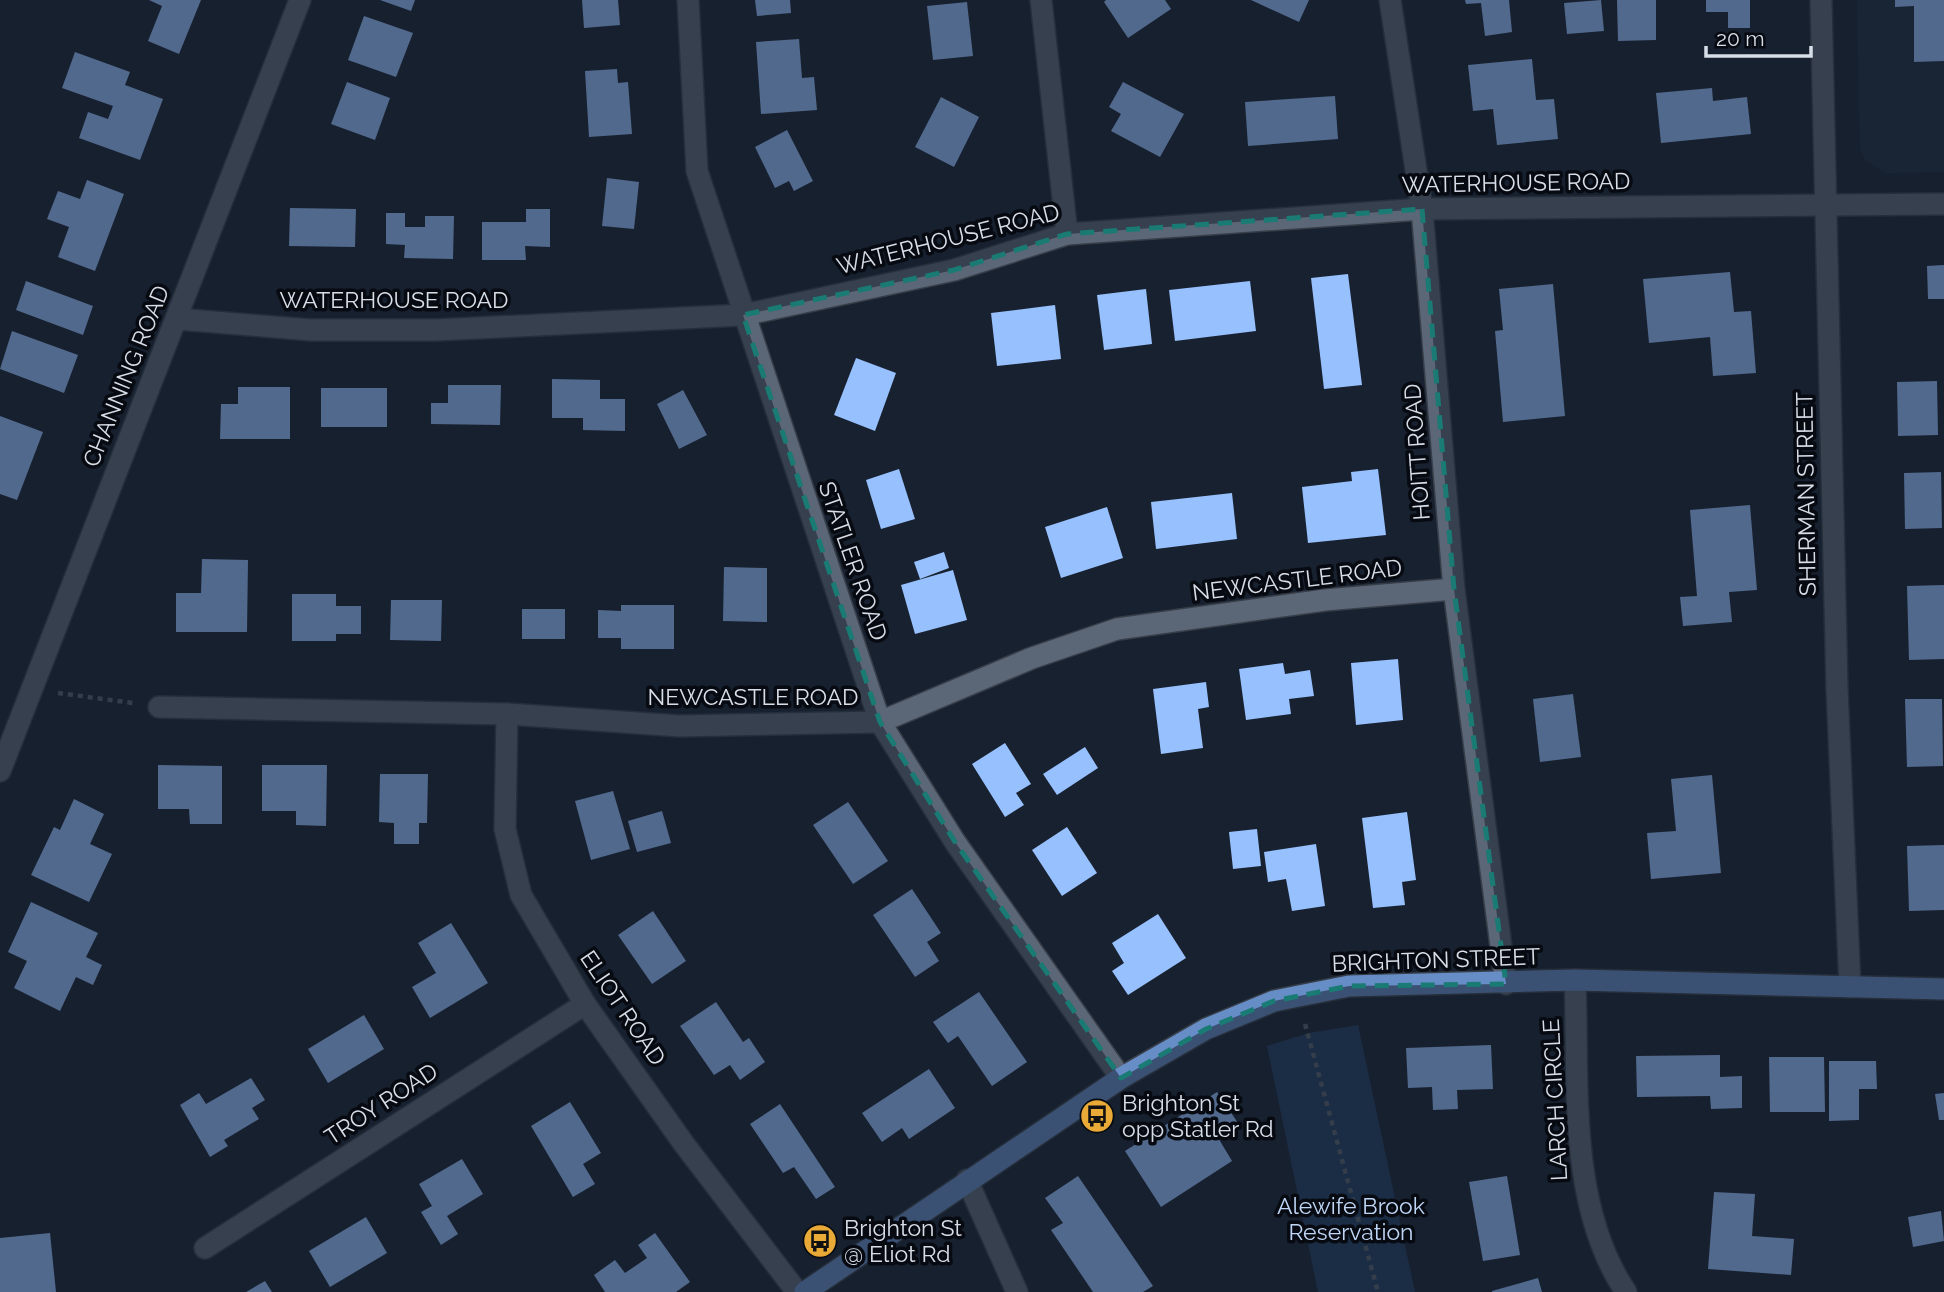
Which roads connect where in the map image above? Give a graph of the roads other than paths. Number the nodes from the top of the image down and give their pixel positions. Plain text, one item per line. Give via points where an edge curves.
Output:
1 (300, 0) edge
2 (688, 0) edge
3 (1041, 0) edge
4 (1390, 0) edge
5 (1821, 0) edge
6 (1827, 204) junction
7 (1944, 204) edge
8 (1422, 209) junction
9 (1067, 234) junction
10 (743, 315) junction
11 (178, 319) junction
12 (1454, 589) junction
13 (159, 707) road end
14 (507, 714) junction
15 (880, 722) junction
16 (0, 771) edge
17 (1575, 980) junction
18 (1506, 984) junction
19 (1850, 987) junction
20 (1944, 989) edge
21 (585, 1004) junction
22 (1121, 1078) junction
23 (967, 1180) junction
24 (205, 1248) dead end
25 (797, 1292) edge
26 (805, 1292) edge
27 (1017, 1292) edge
28 (1626, 1292) edge

1 - 11 street, CHANNING ROAD
2 - 10 street, STATLER ROAD via 697,171
3 - 9 street
4 - 8 street, HOITT ROAD
5 - 6 street, SHERMAN STREET
6 - 7 street, WATERHOUSE ROAD
6 - 8 street, WATERHOUSE ROAD
6 - 19 street, SHERMAN STREET via 1837,689
8 - 9 street, WATERHOUSE ROAD
8 - 12 street, HOITT ROAD
9 - 10 street, WATERHOUSE ROAD via 954,270
10 - 11 street, WATERHOUSE ROAD via 436,330 311,330
10 - 15 street, STATLER ROAD
11 - 16 street, CHANNING ROAD
12 - 15 street, NEWCASTLE ROAD via 1325,600 1117,629 1032,658
12 - 18 street, HOITT ROAD
13 - 14 street, NEWCASTLE ROAD
14 - 15 street, NEWCASTLE ROAD via 680,726
14 - 21 street, ELIOT ROAD via 505,829 521,895
15 - 22 street, STATLER ROAD via 955,842
17 - 18 main road, BRIGHTON STREET
17 - 19 main road, BRIGHTON STREET
17 - 28 street, LARCH CIRCLE via 1582,1172 1606,1257
18 - 22 main road, BRIGHTON STREET via 1349,986 1273,1001 1206,1029
19 - 20 main road, BRIGHTON STREET
21 - 24 street, TROY ROAD
21 - 25 street, ELIOT ROAD
22 - 23 main road, BRIGHTON STREET
23 - 26 main road, BRIGHTON STREET
23 - 27 street

